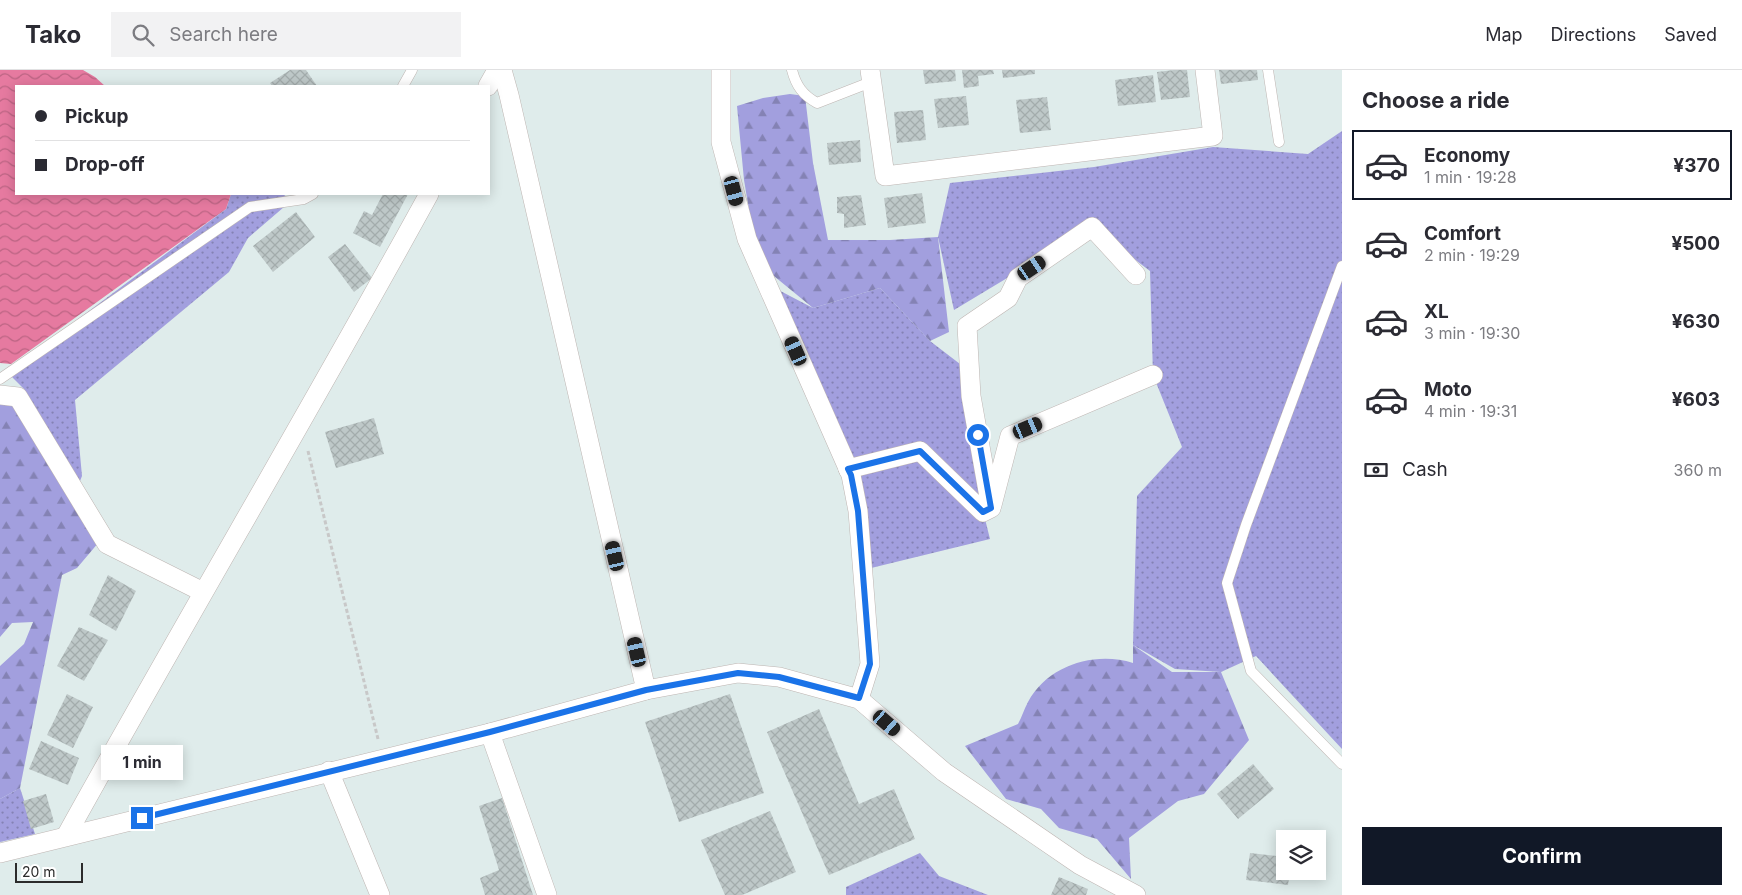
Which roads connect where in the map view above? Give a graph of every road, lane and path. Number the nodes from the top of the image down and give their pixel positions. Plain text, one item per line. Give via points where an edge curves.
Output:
1 (412, 70) edge
2 (497, 70) edge
3 (502, 70) edge
4 (721, 70) edge
5 (792, 70) edge
6 (1205, 70) edge
7 (1268, 70) edge
8 (870, 76) edge
9 (404, 85) edge
10 (489, 85) edge
11 (1279, 142) dead end
12 (311, 195) edge
13 (428, 195) edge
14 (1342, 266) edge
15 (1136, 275) dead end
16 (1153, 375) dead end
17 (0, 380) edge
18 (0, 395) edge
19 (300, 422) junction
20 (848, 469) junction
21 (991, 508) junction
22 (203, 592) junction
23 (646, 690) junction
24 (859, 698) junction
25 (490, 732) junction
26 (382, 759) junction
27 (1342, 764) edge
28 (329, 771) junction
29 (66, 836) junction
30 (0, 853) edge
31 (380, 895) edge
32 (547, 895) edge
33 (1136, 895) edge

1 - 9 lane
2 - 10 street
3 - 23 street
4 - 20 street via 721,142 747,239
5 - 8 lane via 805,96 817,103
6 - 8 street via 1212,136 886,176
7 - 11 lane
12 - 17 lane via 304,199 250,207
13 - 19 street
14 - 27 lane via 1227,583 1251,671
15 - 21 street via 1092,227 1018,278 1008,298 967,326 971,396
16 - 21 street via 1010,436
18 - 22 street via 18,397 107,544
19 - 22 street
19 - 26 path
20 - 21 street via 920,451 983,512
20 - 24 street via 858,511 870,664
22 - 29 street
23 - 24 street via 738,673 779,677
23 - 25 street
24 - 33 street via 944,772 1080,865
25 - 26 street
25 - 32 street
26 - 28 street
28 - 29 street
28 - 31 street
29 - 30 street

